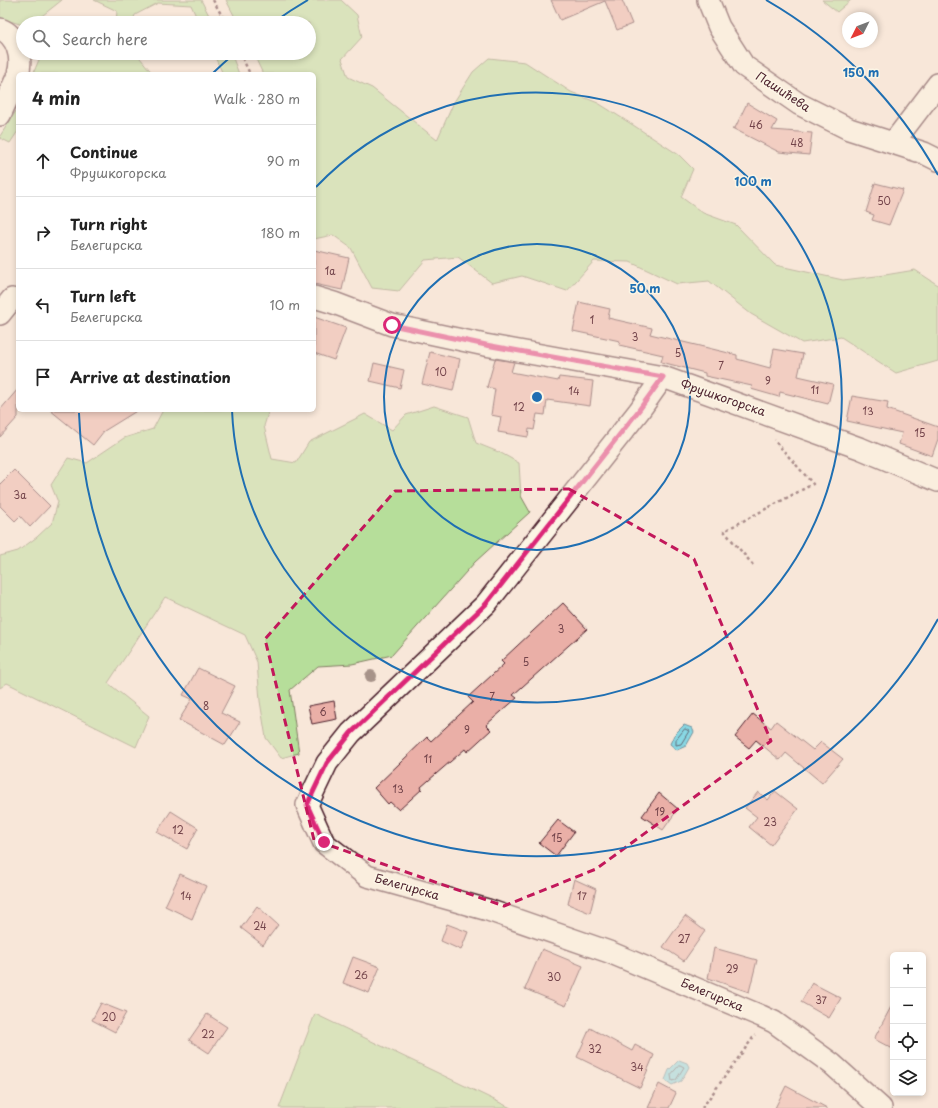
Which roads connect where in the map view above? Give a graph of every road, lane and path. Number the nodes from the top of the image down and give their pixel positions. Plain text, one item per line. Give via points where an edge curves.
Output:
1 (213, 0) edge
2 (708, 0) edge
3 (222, 16) edge
4 (0, 29) edge
5 (16, 44) edge
6 (19, 60) edge
7 (243, 60) edge
8 (18, 72) edge
9 (249, 72) edge
10 (16, 79) edge
11 (938, 84) edge
12 (0, 115) edge
13 (893, 143) junction
14 (938, 160) edge
15 (316, 298) edge
16 (663, 377) junction
17 (771, 438) dead end
18 (938, 480) edge
19 (753, 565) dead end
20 (767, 1018) junction
21 (702, 1108) edge
22 (881, 1108) edge

1 - 3 path
2 - 13 street, Пашићева via 719,27 744,66 799,104 849,129
4 - 5 street
6 - 8 street
7 - 9 path
10 - 12 street
11 - 13 street
13 - 14 street, Пашићева
15 - 16 street, Фрушкогорска via 392,325
16 - 18 street, Фрушкогорска via 862,449
16 - 20 street, Белегирска via 486,604 351,733 327,763 307,805 324,842 367,876 488,910 609,952
17 - 19 path via 814,484 724,531
20 - 21 path
20 - 22 street, Белегирска via 832,1064

